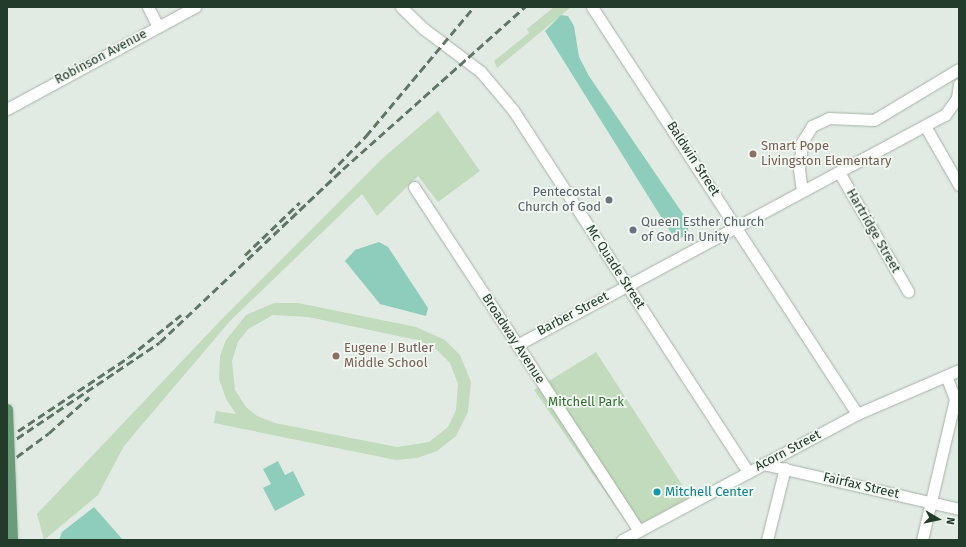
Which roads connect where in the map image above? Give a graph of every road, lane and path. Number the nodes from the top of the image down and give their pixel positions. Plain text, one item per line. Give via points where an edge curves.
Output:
1 (148, 7) edge
2 (195, 7) edge
3 (401, 7) edge
4 (592, 7) edge
5 (158, 27) junction
6 (959, 69) edge
7 (959, 84) edge
8 (7, 109) edge
9 (925, 126) junction
10 (839, 172) junction
11 (959, 184) edge
12 (801, 186) junction
13 (414, 187) dead end
14 (738, 227) junction
15 (627, 285) junction
16 (908, 291) dead end
17 (517, 345) junction
18 (959, 370) edge
19 (946, 376) junction
20 (957, 399) edge
21 (7, 410) edge
22 (857, 414) junction
23 (763, 464) junction
24 (785, 468) junction
25 (748, 472) junction
26 (931, 502) junction
27 (959, 509) edge
28 (639, 531) junction
29 (12, 540) edge
30 (622, 540) edge
31 (767, 540) edge
32 (922, 540) edge

1 - 5 street
2 - 5 street, Robinson Avenue
3 - 15 street, Mc Quade Street via 424,29 472,63 500,93
4 - 14 street, Baldwin Street
5 - 8 street, Robinson Avenue
6 - 12 street via 874,120 829,118 815,124 802,142
7 - 9 street, Barber Street via 953,108
9 - 10 street, Barber Street
9 - 11 street
10 - 12 street, Barber Street
10 - 16 street, Hartridge Street
12 - 14 street, Barber Street
13 - 17 street, Broadway Avenue
14 - 15 street, Barber Street
14 - 22 street, Baldwin Street
15 - 17 street, Barber Street
15 - 25 street, Mc Quade Street
17 - 28 street, Broadway Avenue
18 - 19 street, Acorn Street
19 - 20 street
19 - 22 street, Acorn Street
20 - 26 street
21 - 29 main road, bridge
22 - 23 street, Acorn Street
23 - 24 street, Fairfax Street
23 - 25 street, Acorn Street
24 - 26 street, Fairfax Street
24 - 31 street
25 - 28 street, Acorn Street
26 - 27 street, Fairfax Street
26 - 32 street
28 - 30 street, Acorn Street

